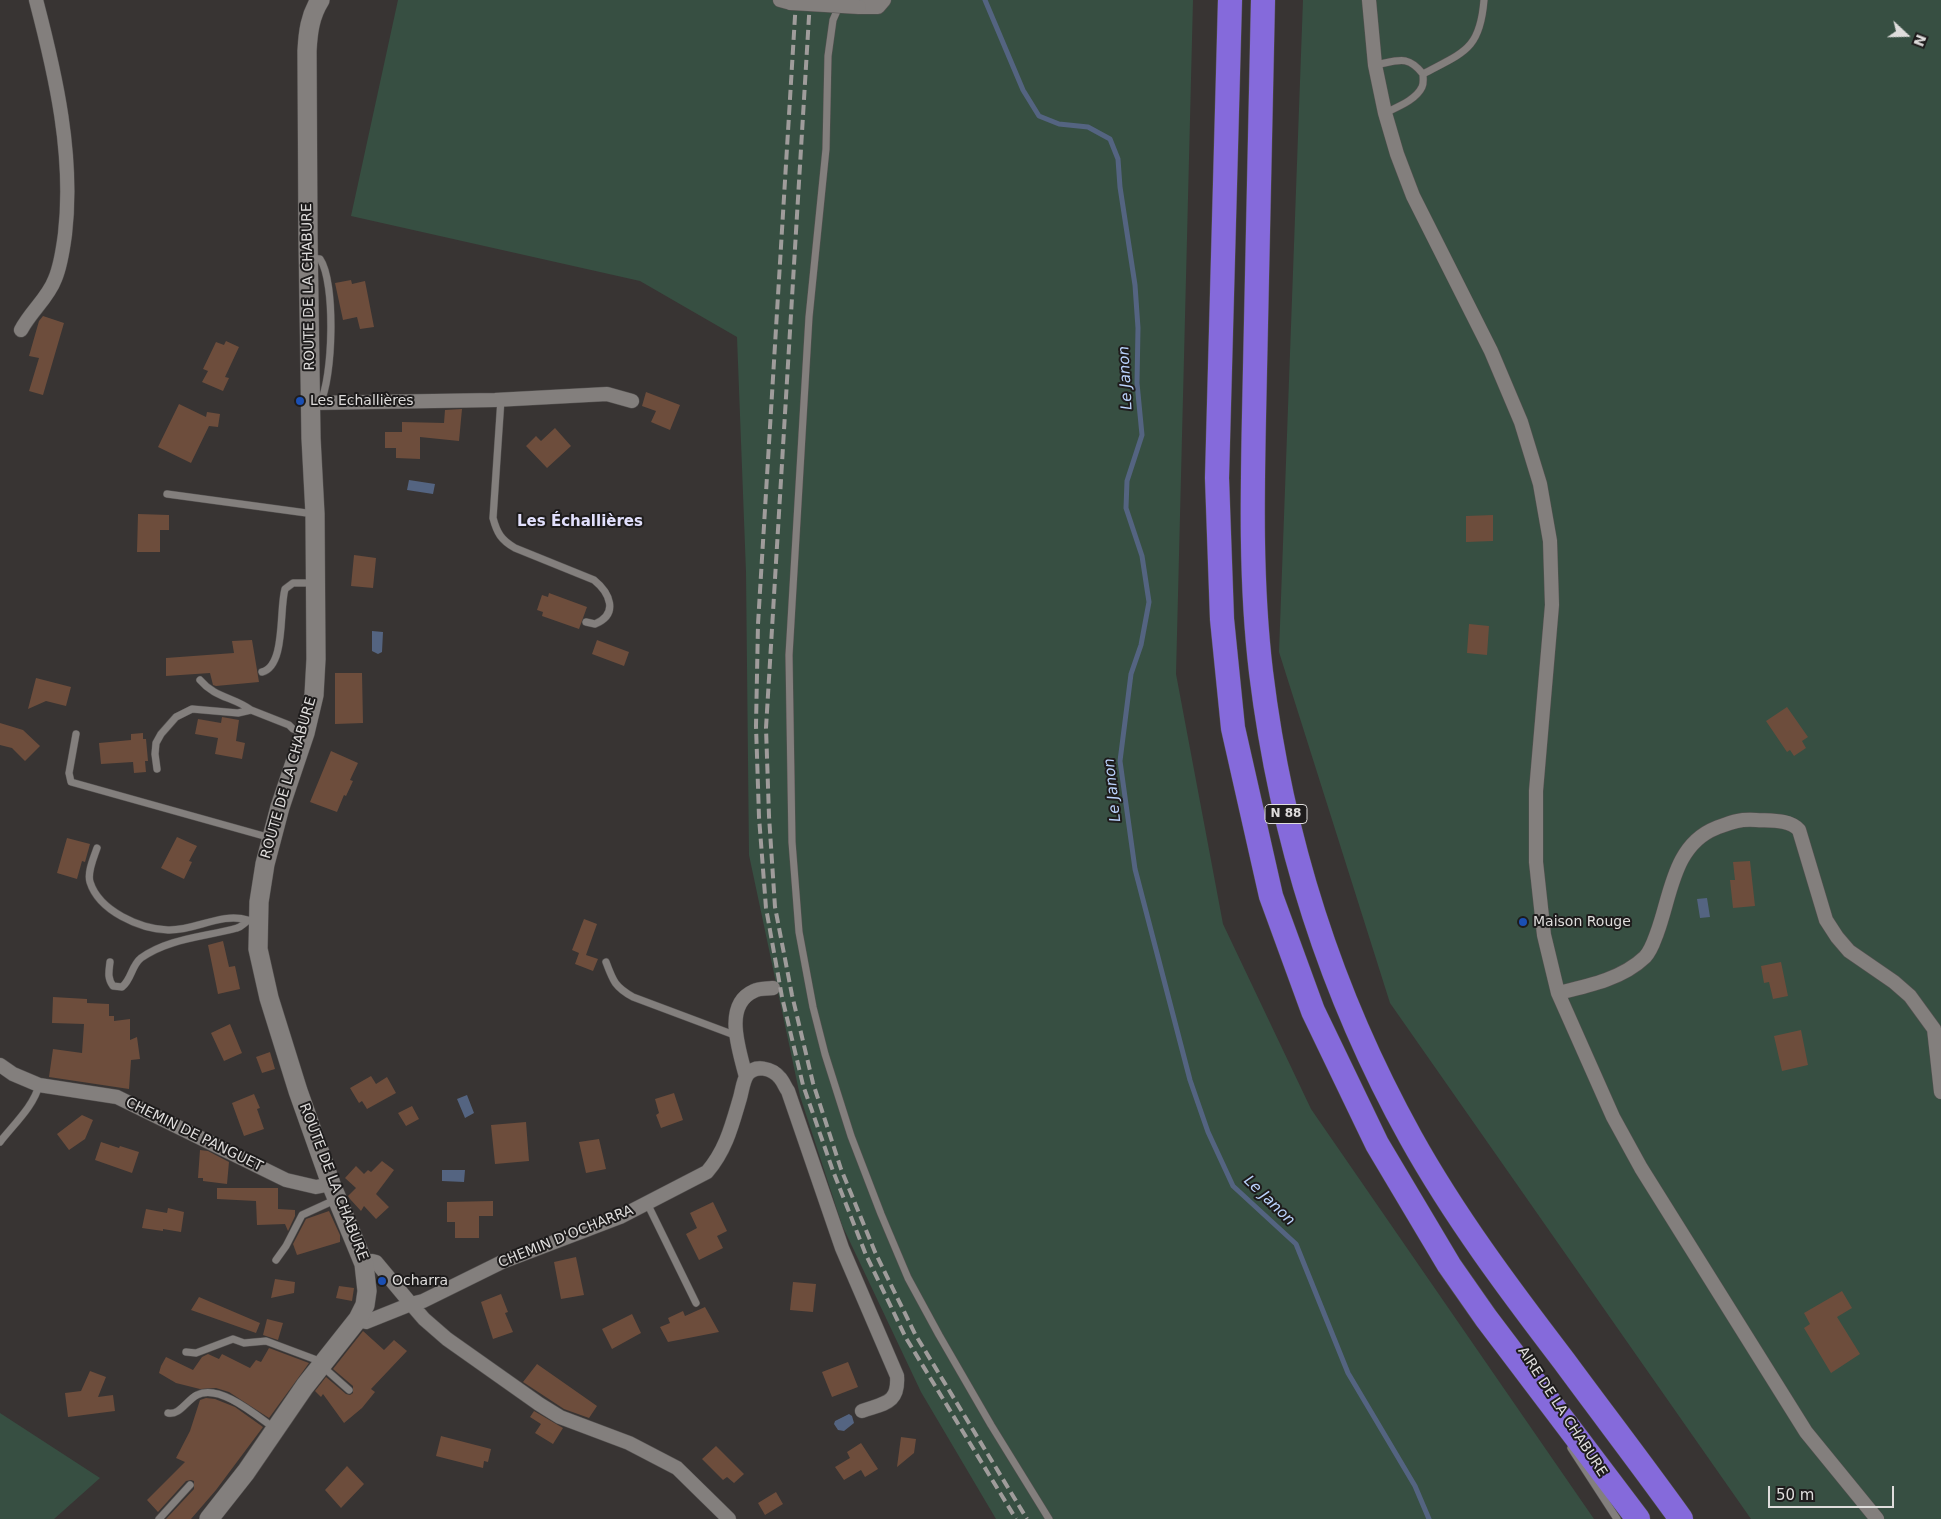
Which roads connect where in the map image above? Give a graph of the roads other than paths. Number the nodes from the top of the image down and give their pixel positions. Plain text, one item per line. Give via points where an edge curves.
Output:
1 (36, 0) edge
2 (320, 0) edge
3 (842, 0) edge
4 (884, 0) edge
5 (1230, 0) edge
6 (1263, 0) edge
7 (1369, 0) edge
8 (1484, 0) edge
9 (785, 1) edge
10 (1375, 65) junction
11 (1423, 74) junction
12 (1385, 113) junction
13 (21, 330) dead end
14 (501, 399) junction
15 (632, 401) dead end
16 (315, 403) junction
17 (167, 494) dead end
18 (315, 514) junction
19 (315, 583) junction
20 (586, 622) dead end
21 (262, 672) dead end
22 (200, 680) dead end
23 (251, 710) junction
24 (305, 733) junction
25 (76, 734) dead end
26 (157, 769) dead end
27 (271, 838) junction
28 (97, 848) dead end
29 (253, 920) junction
30 (110, 962) dead end
31 (606, 962) dead end
32 (773, 988) dead end
33 (1558, 993) junction
34 (737, 1036) junction
35 (0, 1065) edge
36 (746, 1077) junction
37 (39, 1086) junction
38 (1941, 1092) edge
39 (0, 1142) edge
40 (334, 1192) junction
41 (647, 1203) junction
42 (276, 1260) dead end
43 (364, 1264) junction
44 (696, 1303) dead end
45 (411, 1304) junction
46 (1486, 1318) junction
47 (358, 1320) junction
48 (186, 1352) dead end
49 (322, 1365) junction
50 (349, 1390) dead end
51 (862, 1411) dead end
52 (168, 1414) dead end
53 (1549, 1415) dead end
54 (276, 1430) junction
55 (1564, 1439) dead end
56 (190, 1485) dead end
57 (159, 1519) edge
58 (209, 1519) edge
59 (729, 1519) edge
60 (1049, 1519) edge
61 (1617, 1519) edge
62 (1638, 1519) edge
63 (1682, 1519) edge
64 (1877, 1519) edge

1 - 13 street via 64,134 68,209 55,280
2 - 16 main road, ROUTE DE LA CHABURE via 308,30 307,51 309,258
3 - 60 lane via 833,20 828,56 826,149 809,317 790,656 792,842 800,932 825,1054 850,1136 880,1214 908,1278 939,1335
4 - 9 street, bridge via 878,7
5 - 46 highway, N 88 via 1217,478 1222,619 1233,728 1272,896 1313,1011 1377,1144 1449,1265
6 - 63 highway, N 88 via 1252,507 1255,611 1270,732 1306,892 1346,1005 1412,1139 1475,1240
7 - 10 street
8 - 11 lane via 1482,22 1476,38 1463,52
10 - 11 lane via 1404,60 1415,64
10 - 12 street
11 - 12 lane via 1422,86 1415,96
12 - 33 street via 1414,196 1521,422 1540,484 1550,540 1552,605 1536,791 1536,862 1544,935
14 - 15 street via 607,394
14 - 16 street
14 - 20 lane via 493,518 496,530 504,542 515,548 594,580 603,588 609,597 610,608 606,618 595,624
16 - 18 main road, ROUTE DE LA CHABURE
17 - 18 lane
18 - 19 main road, ROUTE DE LA CHABURE
19 - 21 lane via 293,583 285,589 278,657 271,668
19 - 24 main road, ROUTE DE LA CHABURE via 316,659
22 - 23 lane via 210,691
23 - 24 lane
23 - 26 lane via 238,713 192,709 176,716 156,743
24 - 27 main road, ROUTE DE LA CHABURE
25 - 27 lane via 69,773 72,782
27 - 29 main road, ROUTE DE LA CHABURE
28 - 29 lane via 89,876 94,890 109,908 135,923 168,930 233,917
29 - 30 lane via 236,929 172,943 153,951 132,968 122,987 113,986 110,982
29 - 40 main road, ROUTE DE LA CHABURE via 269,998
31 - 34 lane via 614,983 621,990
32 - 34 street, CHEMIN D'OCHARRA via 755,990 738,1006 735,1020
33 - 38 street via 1614,977 1647,955 1660,926 1677,867 1691,844 1706,832 1740,819 1790,823 1799,830 1826,920 1837,937 1849,951 1910,996 1934,1029
33 - 64 street via 1613,1117 1641,1168 1806,1432
34 - 36 street, CHEMIN D'OCHARRA
35 - 37 street, CHEMIN DE PANGUET
36 - 41 street, CHEMIN D'OCHARRA via 729,1136 718,1160 707,1172
36 - 51 street via 752,1069 761,1068 773,1072 788,1091 842,1248 897,1376 898,1390 894,1398
37 - 39 lane via 33,1100
37 - 40 street, CHEMIN DE PANGUET via 117,1098 286,1180
40 - 42 lane via 302,1215
40 - 43 main road, ROUTE DE LA CHABURE
41 - 44 lane
41 - 45 street, CHEMIN D'OCHARRA via 599,1226 502,1262
43 - 45 street via 376,1262
43 - 47 main road, ROUTE DE LA CHABURE via 368,1291
45 - 47 street, CHEMIN D'OCHARRA via 366,1322
45 - 59 street via 447,1339 553,1413 629,1443 677,1468
46 - 53 lane, AIRE DE LA CHABURE
46 - 62 highway, N 88
47 - 49 main road, ROUTE DE LA CHABURE
48 - 49 lane via 196,1353 233,1339 244,1343 260,1340 314,1359
49 - 50 lane
49 - 54 main road, ROUTE DE LA CHABURE
52 - 54 lane via 175,1413 198,1394 210,1393 239,1403
54 - 58 main road, ROUTE DE LA CHABURE
55 - 61 lane, AIRE DE LA CHABURE
56 - 57 lane

